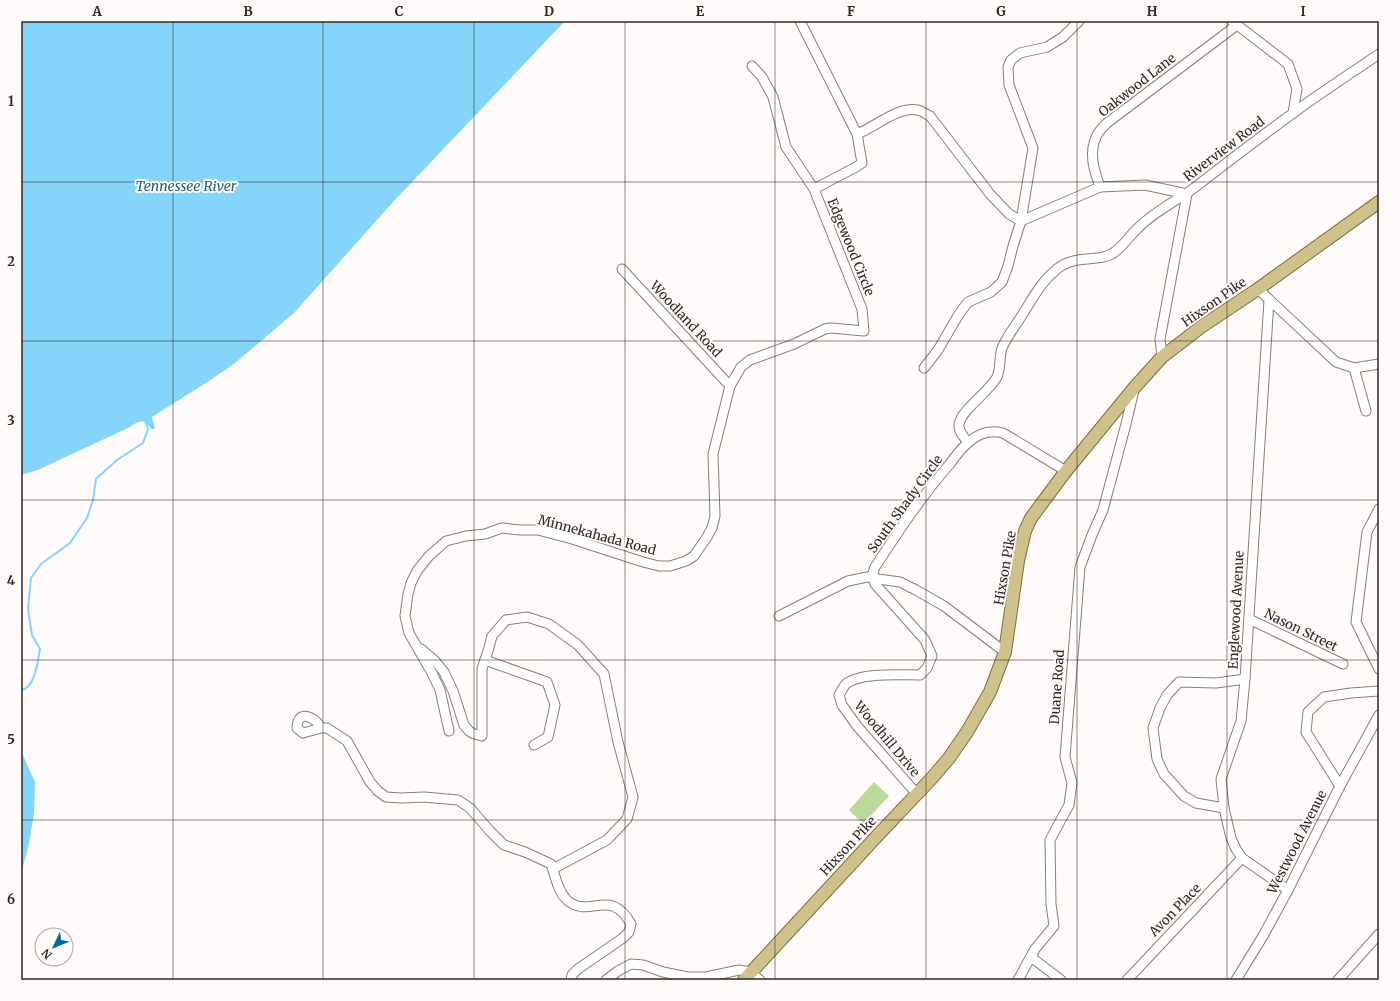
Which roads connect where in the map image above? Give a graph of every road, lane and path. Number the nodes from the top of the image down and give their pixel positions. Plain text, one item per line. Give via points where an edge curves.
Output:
1 (800, 21) edge
2 (1079, 21) edge
3 (1235, 23) edge
4 (1379, 54) edge
5 (752, 66) dead end
6 (1293, 113) junction
7 (857, 134) junction
8 (1100, 187) junction
9 (814, 189) junction
10 (1187, 194) junction
11 (1379, 202) edge
12 (1021, 221) junction
13 (622, 269) dead end
14 (1258, 289) junction
15 (1269, 300) junction
16 (864, 331) joint
17 (1162, 357) junction
18 (1379, 364) edge
19 (924, 368) dead end
20 (1354, 368) junction
21 (730, 386) junction
22 (1134, 388) junction
23 (1366, 411) dead end
24 (968, 442) junction
25 (1066, 471) junction
26 (1379, 509) edge
27 (872, 576) junction
28 (780, 616) dead end
29 (1248, 619) junction
30 (417, 645) junction
31 (1004, 652) junction
32 (485, 660) junction
33 (1342, 664) dead end
34 (1379, 669) edge
35 (1246, 679) junction
36 (1379, 690) edge
37 (1379, 715) edge
38 (321, 728) dead end
39 (449, 731) dead end
40 (534, 745) dead end
41 (1340, 786) junction
42 (917, 794) junction
43 (1224, 808) junction
44 (1242, 858) junction
45 (553, 869) junction
46 (1288, 890) junction
47 (1378, 936) edge
48 (1031, 957) junction
49 (752, 977) edge
50 (571, 980) edge
51 (606, 980) edge
52 (737, 980) edge
53 (1018, 980) edge
54 (1061, 980) edge
55 (1127, 980) edge
56 (1236, 980) edge
57 (1338, 980) edge

1 - 7 street
2 - 12 street via 1063,37 1047,47 1020,53 1011,60 1008,67 1009,85 1033,148
3 - 6 street via 1288,64 1297,89
3 - 8 street, Oakwood Lane via 1107,123 1097,134 1093,146 1092,165
4 - 6 street, Riverview Road
5 - 9 street via 762,77 772,97 786,147
6 - 10 street, Riverview Road
7 - 9 street, Edgewood Circle via 862,163
7 - 12 street via 895,114 919,110 930,116 990,194 1009,214
8 - 10 street via 1145,184
8 - 12 street
9 - 16 street, Edgewood Circle via 862,310
10 - 17 street, Riverview Road via 1160,339
10 - 24 street via 1139,226 1109,256 1071,261 1044,280 1008,335 1001,350 997,377 962,417 959,426 961,435
11 - 14 main road, Hixson Pike
12 - 19 street via 1002,282 991,292 968,302
13 - 21 street, Woodland Road
14 - 15 street
14 - 17 main road, Hixson Pike
15 - 20 street via 1336,362
15 - 29 street, Englewood Avenue
16 - 21 street, Minnekahada Road via 825,329 794,344 750,360 741,367
17 - 22 main road, Hixson Pike
18 - 20 street
20 - 23 street
21 - 30 street, Minnekahada Road via 714,454 715,516 712,528 694,556 670,566 659,566 538,530 502,528 446,542 429,556 417,571 408,594 405,616
22 - 25 main road, Hixson Pike
22 - 48 street, Duane Road via 1103,510 1080,567 1065,757 1072,783 1069,805 1050,840 1054,926
24 - 25 street, South Shady Circle via 987,432 1003,433
24 - 27 street, South Shady Circle via 921,499 875,567
25 - 31 main road, Hixson Pike via 1031,518 1025,531
26 - 34 street via 1367,532 1356,622
27 - 28 street via 848,581
27 - 31 street via 878,580 900,582 944,606
27 - 42 street, Woodhill Drive via 924,640 932,656 927,668 920,675 877,675 857,679 846,684 839,695 842,705 857,726
29 - 33 street, Nason Street
29 - 35 street, Englewood Avenue
30 - 32 street via 435,660 444,672 464,725 469,731 482,736 482,669
30 - 39 street, Minnekahada Road via 440,690
31 - 42 main road, Hixson Pike via 990,692 967,732 949,758
32 - 40 street via 547,682 555,705 548,737
32 - 45 street via 492,636 506,620 527,617 549,624 578,644 604,674 633,797 628,819 607,840
35 - 43 street, Englewood Avenue via 1241,721 1221,779
35 - 43 street via 1179,682 1167,695 1153,728 1157,759 1164,774 1184,796 1196,803
36 - 41 street via 1324,697 1308,712 1306,732
37 - 41 street, Westwood Avenue
38 - 45 street via 327,728 346,740 370,782 386,797 458,800 470,808 504,845 551,864
41 - 46 street, Westwood Avenue
42 - 49 main road, Hixson Pike
43 - 44 street, Englewood Avenue via 1231,838
44 - 46 street, Englewood Avenue
44 - 55 street, Avon Place
45 - 50 street via 567,900 577,907 607,904 619,908 631,924 629,932 623,938 578,969
46 - 56 street, Westwood Avenue
47 - 57 street
48 - 53 street, Duane Road
48 - 54 street
49 - 51 street via 739,970 706,977 688,977 631,964
49 - 52 street

